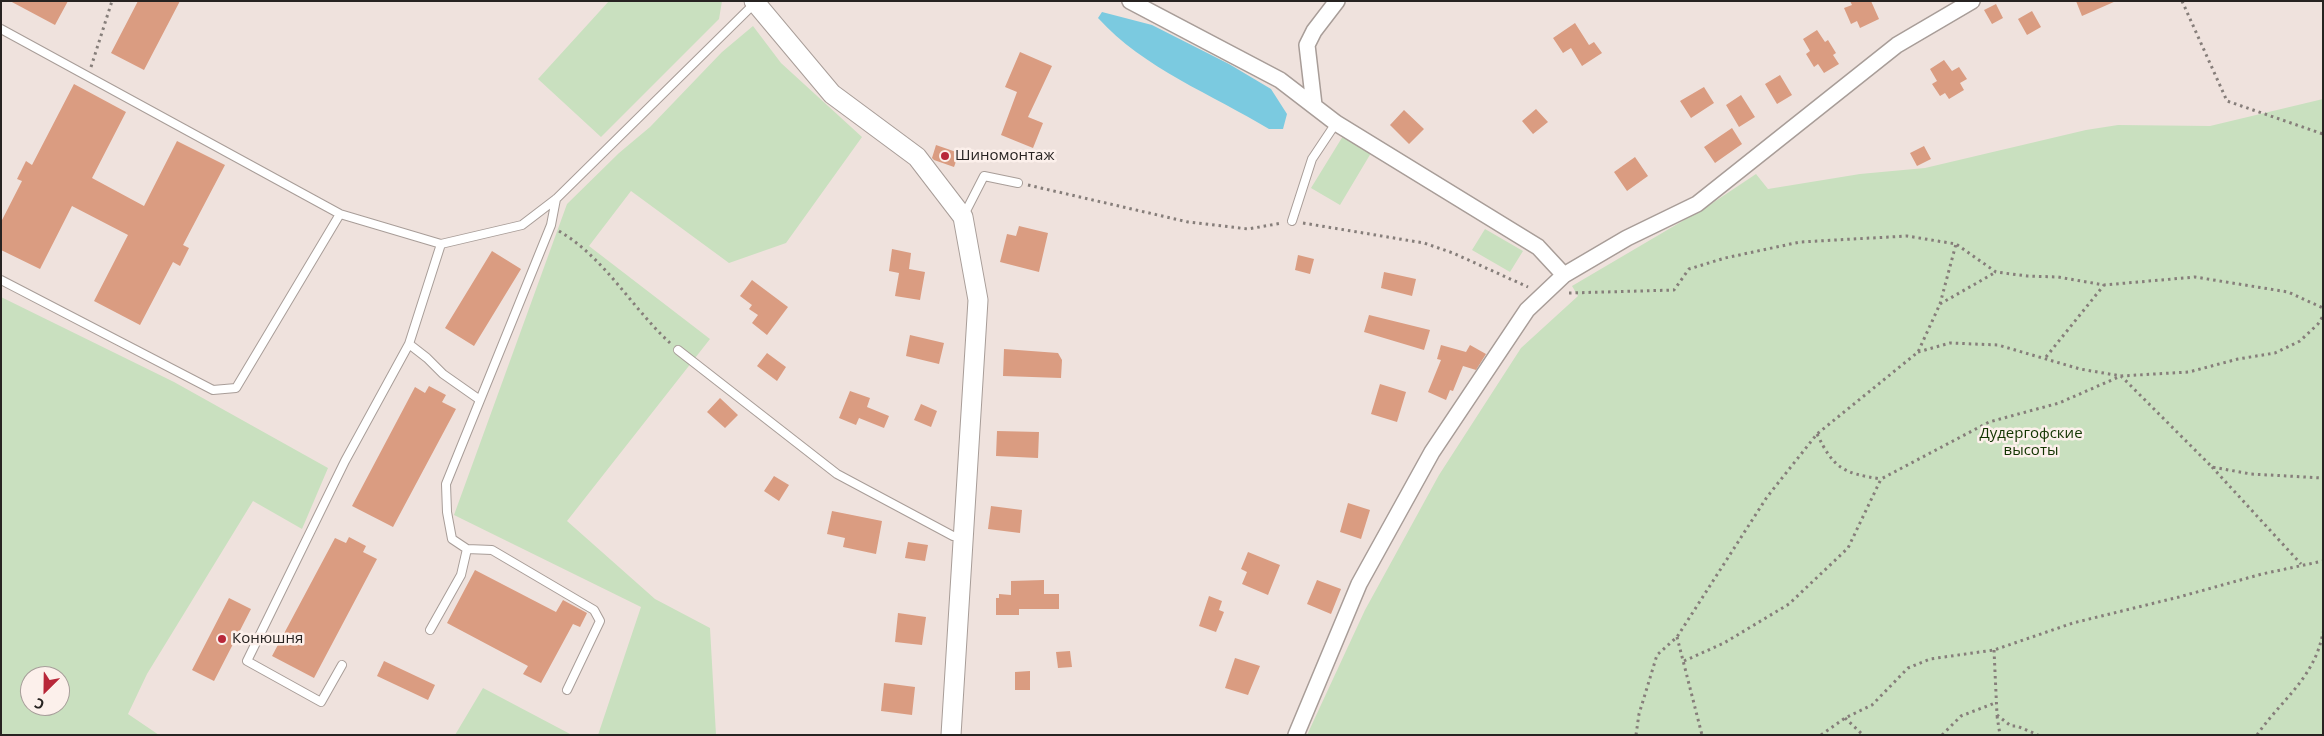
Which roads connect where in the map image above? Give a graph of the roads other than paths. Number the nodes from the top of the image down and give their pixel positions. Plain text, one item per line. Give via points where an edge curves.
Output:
1 (1130, 1) edge
2 (1337, 1) edge
3 (1972, 1) edge
4 (754, 2) edge
5 (1, 30) edge
6 (1314, 105) junction
7 (1336, 124) junction
8 (1018, 183) dead end
9 (556, 198) junction
10 (340, 214) junction
11 (963, 217) junction
12 (1292, 221) dead end
13 (441, 244) junction
14 (1564, 275) junction
15 (1, 280) edge
16 (409, 344) junction
17 (678, 350) road end
18 (480, 400) junction
19 (964, 537) junction
20 (466, 549) junction
21 (430, 630) dead end
22 (342, 666) dead end
23 (567, 690) dead end
24 (951, 735) edge
25 (1296, 735) edge

1 - 6 street via 1280,80
2 - 6 street via 1307,44
3 - 14 street via 1897,45 1697,204 1627,238
4 - 9 lane
4 - 11 street via 832,94 917,157
5 - 10 lane
6 - 7 street
7 - 12 lane via 1312,159
7 - 14 street via 1538,247
8 - 11 lane via 984,176
9 - 13 lane via 522,225
9 - 18 lane via 550,225
10 - 13 lane
10 - 15 lane via 236,388 213,390
11 - 19 street via 978,300
13 - 16 lane
14 - 25 street via 1526,310 1432,452 1359,584
16 - 18 lane
16 - 22 lane via 345,461 247,661 322,702
17 - 19 lane via 837,474 953,536
18 - 20 lane via 446,484 452,539
19 - 24 street
20 - 21 lane via 462,575
20 - 23 lane via 492,550 594,610 600,620

